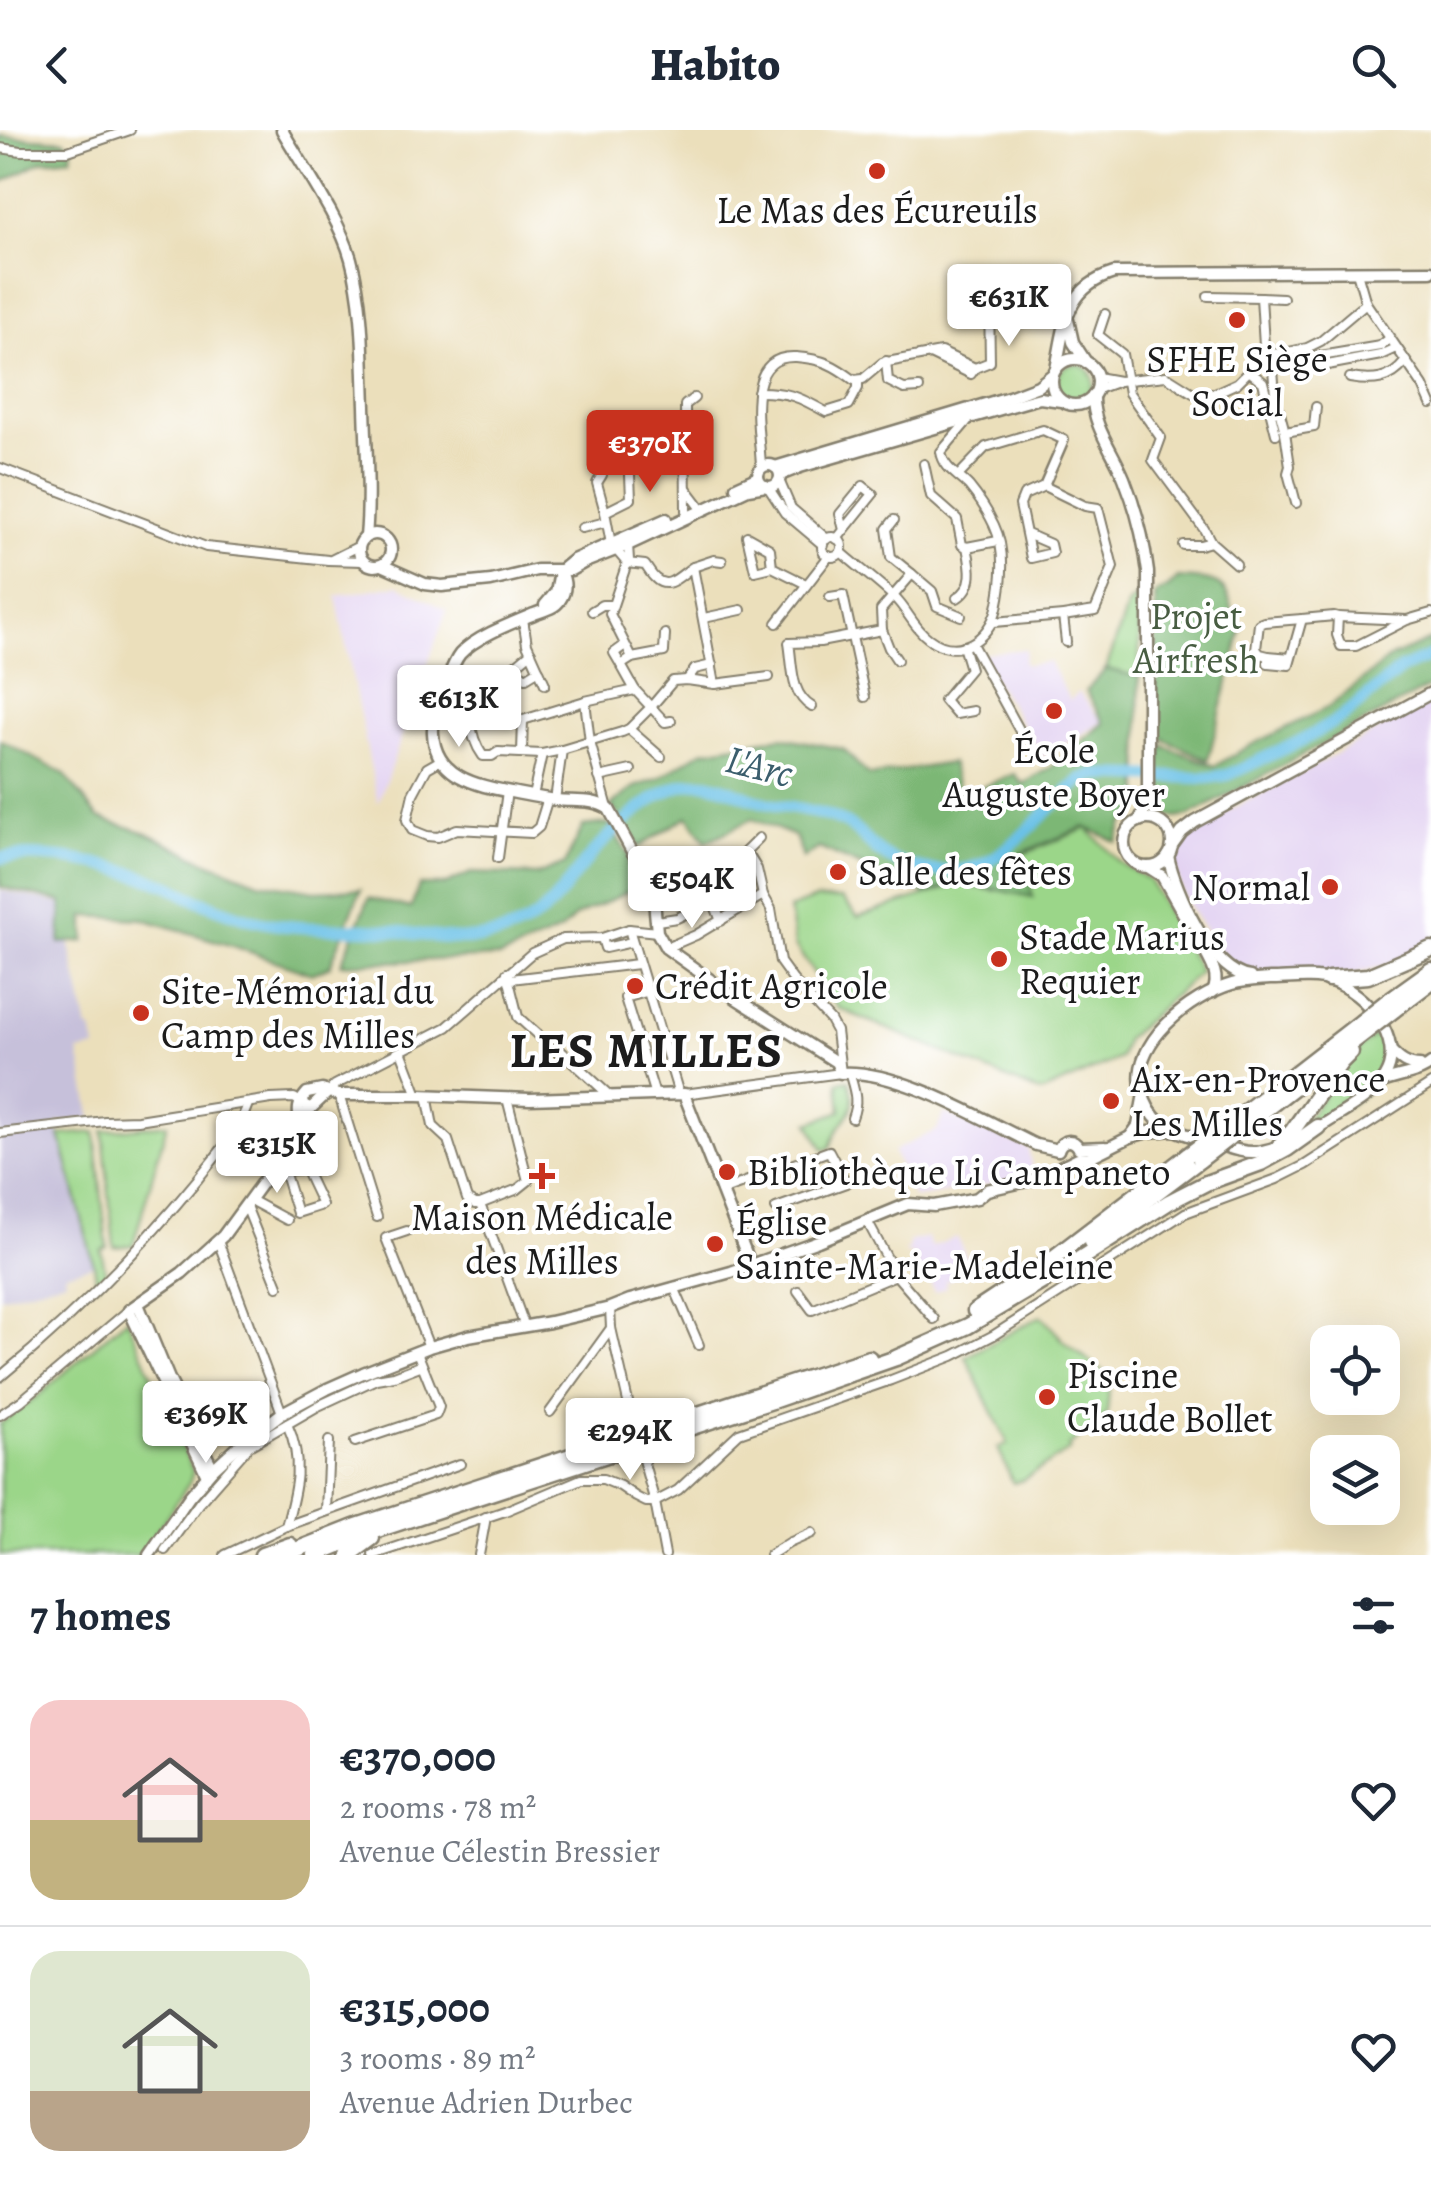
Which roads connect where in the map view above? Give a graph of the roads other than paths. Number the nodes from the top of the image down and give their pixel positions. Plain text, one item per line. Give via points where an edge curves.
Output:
1 (130, 130) edge
2 (282, 130) edge
3 (0, 148) edge
4 (1431, 271) edge
5 (1357, 272) junction
6 (1208, 296) dead end
7 (1262, 297) junction
8 (1283, 298) dead end
9 (989, 299) dead end
10 (1366, 304) junction
11 (1068, 314) junction
12 (1105, 314) dead end
13 (1389, 339) junction
14 (1396, 348) junction
15 (1261, 354) junction
16 (886, 362) junction
17 (1086, 362) junction
18 (1405, 362) junction
19 (1322, 366) dead end
20 (1054, 371) junction
21 (1248, 371) junction
22 (863, 378) junction
23 (1350, 378) dead end
24 (1122, 380) junction
25 (888, 381) junction
26 (1096, 387) junction
27 (919, 388) dead end
28 (758, 392) junction
29 (694, 398) dead end
30 (1065, 403) junction
31 (1431, 404) edge
32 (1316, 407) dead end
33 (969, 419) junction
34 (1098, 426) junction
35 (647, 430) dead end
36 (1280, 433) junction
37 (924, 464) dead end
38 (0, 468) edge
39 (602, 475) dead end
40 (770, 476) junction
41 (958, 476) junction
42 (1044, 486) junction
43 (686, 488) junction
44 (1095, 495) dead end
45 (1296, 504) dead end
46 (699, 506) junction
47 (368, 508) junction
48 (1098, 508) junction
49 (686, 511) junction
50 (606, 517) junction
51 (894, 520) dead end
52 (582, 528) dead end
53 (844, 530) junction
54 (1026, 534) dead end
55 (381, 535) junction
56 (362, 541) junction
57 (829, 541) junction
58 (998, 542) junction
59 (1211, 542) junction
60 (628, 545) junction
61 (1183, 545) dead end
62 (613, 547) junction
63 (967, 547) junction
64 (391, 552) junction
65 (841, 552) junction
66 (828, 556) junction
67 (328, 560) junction
68 (363, 561) junction
69 (722, 561) dead end
70 (627, 563) junction
71 (1236, 564) dead end
72 (382, 565) junction
73 (693, 566) junction
74 (772, 567) junction
75 (561, 571) junction
76 (912, 574) junction
77 (413, 578) junction
78 (806, 584) junction
79 (830, 597) dead end
80 (894, 597) junction
81 (957, 598) dead end
82 (612, 604) junction
83 (592, 610) dead end
84 (742, 610) dead end
85 (1431, 613) edge
86 (961, 616) dead end
87 (1063, 616) junction
88 (704, 618) junction
89 (1338, 618) junction
90 (523, 619) junction
91 (1302, 619) junction
92 (1407, 620) junction
93 (994, 622) junction
94 (776, 623) dead end
95 (882, 630) junction
96 (664, 634) dead end
97 (852, 635) junction
98 (1066, 642) dead end
99 (625, 645) junction
100 (968, 645) junction
101 (531, 652) junction
102 (632, 658) junction
103 (897, 660) dead end
104 (621, 665) junction
105 (712, 665) junction
106 (539, 670) junction
107 (769, 677) dead end
108 (687, 680) junction
109 (545, 684) dead end
110 (715, 684) junction
111 (636, 690) junction
112 (1431, 693) edge
113 (865, 697) dead end
114 (585, 701) junction
115 (651, 707) junction
116 (812, 707) dead end
117 (973, 711) dead end
118 (523, 720) junction
119 (671, 721) dead end
120 (629, 729) junction
121 (1020, 733) dead end
122 (590, 742) junction
123 (562, 750) junction
124 (522, 752) junction
125 (542, 754) junction
126 (660, 757) dead end
127 (441, 760) junction
128 (631, 770) dead end
129 (599, 778) junction
130 (507, 791) junction
131 (532, 796) junction
132 (551, 799) junction
133 (1148, 800) junction
134 (610, 812) junction
135 (1140, 821) junction
136 (1195, 822) junction
137 (1163, 824) junction
138 (501, 832) junction
139 (759, 838) dead end
140 (746, 851) junction
141 (1170, 851) junction
142 (498, 858) dead end
143 (1148, 867) junction
144 (702, 874) junction
145 (763, 895) junction
146 (654, 896) junction
147 (712, 901) junction
148 (720, 921) junction
149 (657, 927) junction
150 (628, 930) junction
151 (602, 938) junction
152 (632, 942) junction
153 (666, 948) junction
154 (1431, 949) edge
155 (638, 964) junction
156 (1431, 970) edge
157 (509, 976) junction
158 (1270, 979) junction
159 (1328, 979) junction
160 (1431, 982) edge
161 (646, 992) junction
162 (1212, 992) junction
163 (1390, 1007) junction
164 (1365, 1029) junction
165 (401, 1050) junction
166 (1391, 1052) junction
167 (1431, 1064) edge
168 (846, 1072) junction
169 (1380, 1084) junction
170 (1431, 1084) edge
171 (333, 1094) junction
172 (655, 1094) junction
173 (682, 1094) junction
174 (422, 1095) junction
175 (610, 1096) junction
176 (507, 1098) junction
177 (1144, 1098) junction
178 (248, 1104) junction
179 (299, 1104) junction
180 (311, 1108) junction
181 (852, 1118) dead end
182 (300, 1124) junction
183 (1318, 1128) junction
184 (1174, 1130) junction
185 (0, 1132) edge
186 (1130, 1137) junction
187 (1279, 1146) junction
188 (1068, 1155) junction
189 (1194, 1157) junction
190 (280, 1158) junction
191 (284, 1171) junction
192 (721, 1192) junction
193 (248, 1203) junction
194 (480, 1204) junction
195 (776, 1208) dead end
196 (377, 1217) dead end
197 (287, 1220) dead end
198 (867, 1220) junction
199 (407, 1231) dead end
200 (218, 1241) junction
201 (750, 1266) junction
202 (896, 1275) junction
203 (278, 1286) dead end
204 (674, 1287) junction
205 (798, 1292) dead end
206 (1022, 1293) junction
207 (133, 1307) junction
208 (610, 1308) junction
209 (934, 1319) dead end
210 (525, 1326) junction
211 (611, 1328) junction
212 (699, 1344) dead end
213 (429, 1347) junction
214 (416, 1352) junction
215 (420, 1366) junction
216 (0, 1377) edge
217 (550, 1412) dead end
218 (0, 1415) edge
219 (284, 1419) junction
220 (634, 1428) dead end
221 (329, 1440) dead end
222 (355, 1442) dead end
223 (641, 1453) dead end
224 (460, 1464) dead end
225 (210, 1472) junction
226 (484, 1496) junction
227 (655, 1502) junction
228 (326, 1511) junction
229 (486, 1517) junction
230 (286, 1526) junction
231 (354, 1528) junction
232 (812, 1534) dead end
233 (390, 1548) junction
234 (159, 1552) edge
235 (351, 1552) edge
236 (225, 1555) edge
237 (262, 1555) edge
238 (282, 1555) edge
239 (315, 1555) edge
240 (374, 1555) edge
241 (479, 1555) edge
242 (665, 1555) edge
243 (770, 1555) edge

1 - 3 street via 68,151
2 - 47 main road via 350,256 362,336
4 - 5 main road
5 - 10 street
5 - 11 main road via 1114,273 1090,283
6 - 7 street
7 - 8 street
7 - 15 street
9 - 16 street via 990,362 971,374 930,354
10 - 13 street
10 - 15 street via 1307,348
11 - 17 main road via 1073,342
11 - 20 main road
12 - 24 street via 1098,335 1122,354
13 - 14 street
13 - 36 street via 1279,363 1272,374
14 - 18 street
14 - 19 street
15 - 21 street
16 - 22 street
16 - 25 street
17 - 20 main road via 1063,362
17 - 26 main road
18 - 23 street via 1386,378
18 - 31 street
20 - 30 main road via 1051,384
20 - 40 main road via 1009,397
21 - 24 street via 1214,392 1194,393 1166,376
21 - 36 street via 1263,382
22 - 25 street
22 - 28 street via 850,405 826,412 800,397
22 - 28 street via 854,380 830,362 792,357 766,367
24 - 26 street
24 - 59 street via 1162,438 1154,460
25 - 27 street
26 - 30 main road via 1087,402
26 - 34 main road
28 - 40 street
29 - 43 street via 685,406
30 - 33 main road via 1040,398
30 - 34 main road
32 - 36 street via 1314,426
33 - 40 main road
33 - 41 street via 941,452
34 - 133 main road via 1133,501 1146,553
35 - 50 street via 630,450 631,499
36 - 45 street
37 - 63 street via 931,496 956,519
38 - 67 street via 206,547
39 - 50 street via 597,483
40 - 46 main road
40 - 57 street via 785,513
40 - 60 main road
41 - 42 street via 986,447 1043,430 1064,440
41 - 58 street via 996,527
42 - 48 street
42 - 54 street via 1022,499
43 - 46 street
43 - 49 street
44 - 48 street
46 - 49 main road
47 - 55 main road
47 - 56 main road
48 - 87 street via 1114,567 1095,611
49 - 62 main road
50 - 52 street
50 - 62 street
51 - 76 street via 883,538
53 - 53 street via 874,494 863,486 840,514
53 - 57 street
55 - 56 main road
55 - 64 main road
56 - 67 street
56 - 68 main road
57 - 65 street via 842,546
57 - 66 street
58 - 63 street
58 - 93 street via 1003,564
59 - 61 street
59 - 71 street
60 - 62 main road
60 - 70 street
62 - 70 street
62 - 75 main road
63 - 81 street via 972,572
64 - 72 main road
64 - 77 main road
65 - 66 street
65 - 80 street
66 - 78 street
67 - 68 street
68 - 72 main road
69 - 73 street
70 - 73 street via 645,566 662,583
70 - 82 street
72 - 77 main road
73 - 88 street
74 - 74 street via 770,549 747,536 756,571
74 - 78 street
75 - 77 main road via 461,584
75 - 90 main road via 549,602
76 - 80 street
76 - 86 street via 932,591 937,606
78 - 94 street
79 - 97 street via 843,594
80 - 95 street via 881,610
80 - 100 street via 925,636
82 - 83 street
82 - 99 street
84 - 88 street
85 - 92 street
87 - 93 street
87 - 98 street
88 - 105 street
89 - 91 street
89 - 92 street
89 - 92 street via 1341,646 1356,646
90 - 101 street
90 - 127 main road via 474,642 456,661 434,718
91 - 91 street via 1290,665 1268,663 1256,648 1259,624
93 - 100 street
95 - 97 street
95 - 103 street
96 - 102 street via 664,652
97 - 113 street
97 - 116 street via 789,644 796,692
99 - 102 street
99 - 104 street via 614,653
100 - 117 street via 970,669 944,700 956,714
100 - 121 street
101 - 106 street
101 - 106 street via 512,668 526,678
102 - 104 street
104 - 111 street
105 - 108 street
105 - 110 street
106 - 109 street
107 - 110 street
108 - 110 street
108 - 115 street via 673,681
111 - 114 street
111 - 115 street
112 - 136 main road
114 - 118 street
114 - 122 street
115 - 119 street
115 - 120 street
118 - 124 street
118 - 124 street via 515,720 510,704 492,694 481,696 471,714 484,756
120 - 122 street
120 - 126 street
122 - 123 street
122 - 129 street
123 - 125 street
123 - 132 street
124 - 125 street
125 - 131 street
127 - 130 main road via 462,780
127 - 138 street via 427,768 413,794 408,825 438,837 457,829
128 - 129 street
129 - 134 street
130 - 131 main road
130 - 138 street
131 - 132 main road
132 - 134 main road via 595,802
132 - 138 street via 536,830
133 - 135 main road
133 - 137 main road
134 - 146 main road
135 - 137 main road
135 - 143 main road via 1127,831 1125,850
136 - 137 main road
136 - 141 main road
137 - 141 main road
138 - 142 street
139 - 140 street
140 - 144 street
140 - 145 street
141 - 143 main road
141 - 158 main road via 1174,883 1217,959 1242,976
143 - 162 main road via 1162,876 1210,960 1217,982
144 - 146 street
144 - 147 street
145 - 148 street
145 - 168 street via 780,962 836,1031
146 - 149 main road
147 - 148 street
147 - 149 street
148 - 153 street
149 - 150 street
149 - 153 main road
150 - 151 street
150 - 152 street
151 - 152 street via 606,948
151 - 157 street via 563,939 532,953
152 - 155 street
153 - 168 main road
154 - 159 highway via 1368,976
155 - 157 street
155 - 161 street
156 - 163 highway
157 - 165 street via 447,1027
157 - 175 street via 518,1017
158 - 159 main road
158 - 162 main road
159 - 166 main road via 1375,1015
160 - 163 highway
161 - 172 street via 626,998
161 - 173 street
162 - 177 main road via 1146,1050 1140,1070
163 - 164 highway, bridge
164 - 187 highway
164 - 189 highway, bridge
165 - 171 street via 335,1085
165 - 174 street
166 - 167 main road via 1412,1066
166 - 169 main road
167 - 169 main road
168 - 173 street
168 - 181 street via 857,1098
168 - 188 main road via 890,1078
169 - 183 main road
170 - 227 street via 1305,1165 1185,1213 953,1356 739,1433 678,1490
171 - 174 main road
171 - 179 main road via 306,1093
171 - 180 main road
171 - 196 street
172 - 173 main road
172 - 175 main road
173 - 192 main road
174 - 176 main road
174 - 194 street via 433,1126 448,1140 467,1199
175 - 176 main road
176 - 194 street via 528,1181
177 - 184 main road via 1153,1115
177 - 186 main road
178 - 179 street via 285,1098
178 - 185 street
178 - 216 street via 162,1223
179 - 180 street
179 - 182 main road
180 - 182 main road
182 - 190 main road
183 - 187 main road
183 - 206 highway via 1261,1163 1169,1202
184 - 186 main road
184 - 187 main road via 1247,1152
186 - 188 main road via 1088,1158
188 - 198 main road via 1050,1172 987,1199
189 - 206 highway
189 - 231 highway via 1016,1284 931,1333
190 - 191 street
190 - 193 main road
191 - 191 street via 297,1213 322,1205 306,1169
192 - 195 street via 830,1152 846,1182
192 - 201 main road
193 - 197 street
193 - 200 main road
193 - 203 street
194 - 210 street
198 - 201 main road
198 - 202 street
199 - 213 street via 386,1238
200 - 207 main road
200 - 219 street
201 - 204 main road
202 - 205 street via 812,1310
202 - 209 street
204 - 208 main road
204 - 212 street
206 - 226 highway via 896,1358
207 - 218 street
207 - 225 main road
208 - 210 main road
208 - 211 street
210 - 213 main road
211 - 217 street
211 - 220 street
213 - 214 main road
214 - 215 street
214 - 219 main road via 327,1389
215 - 219 street
215 - 222 street via 439,1408 436,1415
219 - 225 main road
219 - 230 street via 298,1466
219 - 234 street via 249,1446
221 - 228 street
223 - 227 street
224 - 228 street
225 - 234 main road
226 - 235 highway
226 - 239 highway
227 - 229 street via 603,1479 581,1479
227 - 242 street
228 - 230 street
229 - 233 street
229 - 241 street
230 - 236 street
231 - 237 highway
231 - 238 highway
232 - 243 street
233 - 235 street
233 - 240 street

